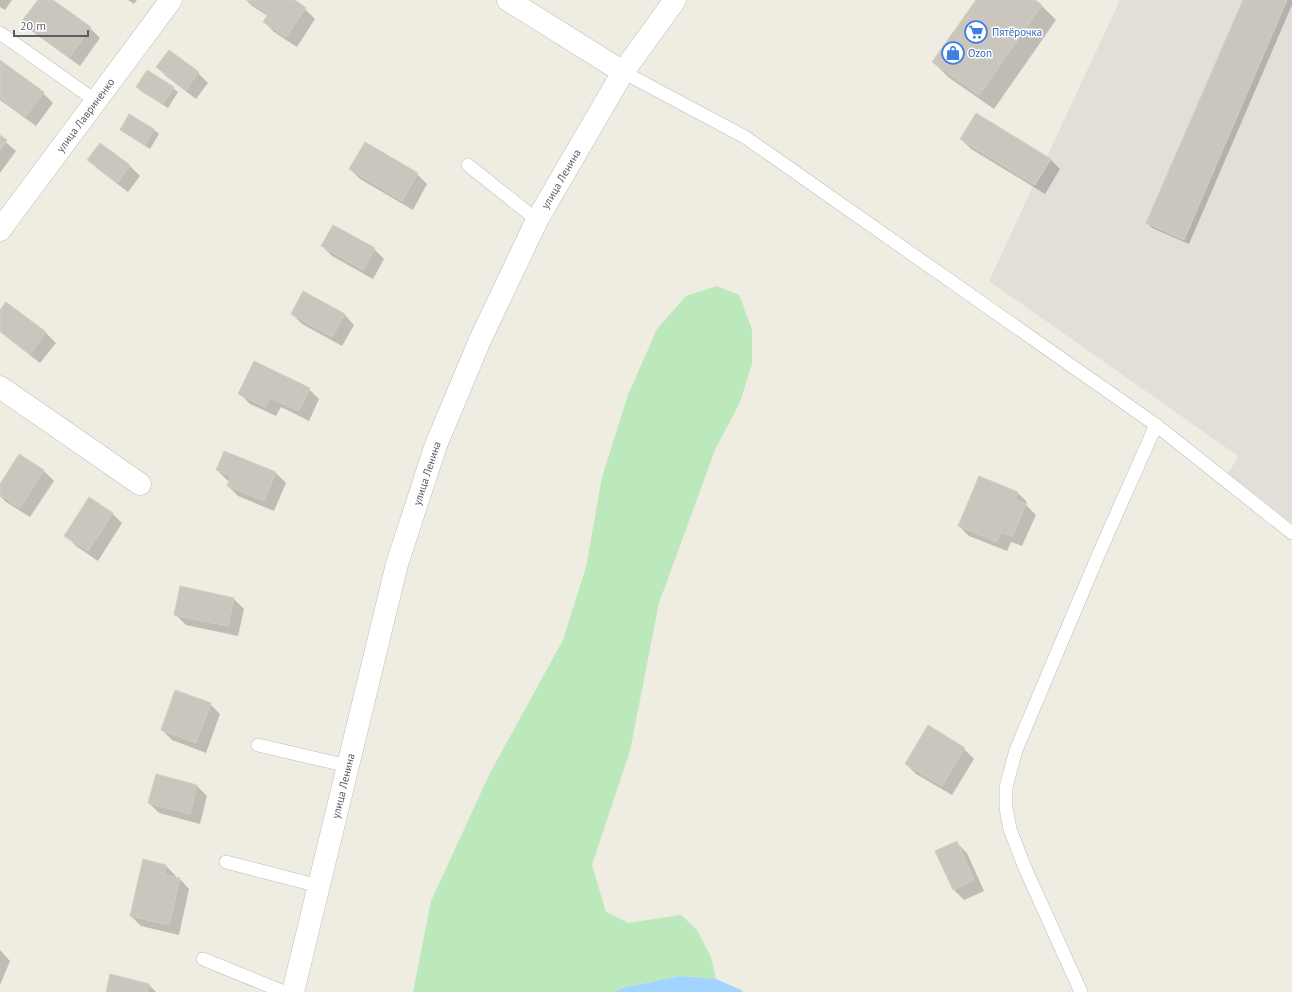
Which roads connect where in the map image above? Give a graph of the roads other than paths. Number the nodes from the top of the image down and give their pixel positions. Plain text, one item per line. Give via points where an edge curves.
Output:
1 (171, 0) edge
2 (508, 0) edge
3 (675, 0) edge
4 (0, 33) edge
5 (623, 72) junction
6 (96, 101) junction
7 (468, 165) dead end
8 (537, 220) junction
9 (0, 230) edge
10 (0, 387) edge
11 (1156, 425) junction
12 (140, 484) dead end
13 (1292, 533) edge
14 (258, 745) dead end
15 (348, 766) junction
16 (226, 862) dead end
17 (319, 886) junction
18 (203, 959) dead end
19 (284, 992) edge
20 (293, 992) edge
21 (1081, 992) edge

1 - 6 main road, улица Лавриненко
2 - 5 main road
3 - 5 main road, улица Ленина
4 - 6 lane
5 - 8 main road, улица Ленина
5 - 11 lane via 745,137
6 - 9 main road, улица Лавриненко
7 - 8 lane
8 - 15 main road, улица Ленина via 480,340 436,445 398,564
10 - 12 main road
11 - 13 lane
11 - 21 lane via 1016,750 1006,787 1010,829
14 - 15 lane
15 - 17 main road, улица Ленина
16 - 17 lane
17 - 20 main road, улица Ленина
18 - 19 lane

